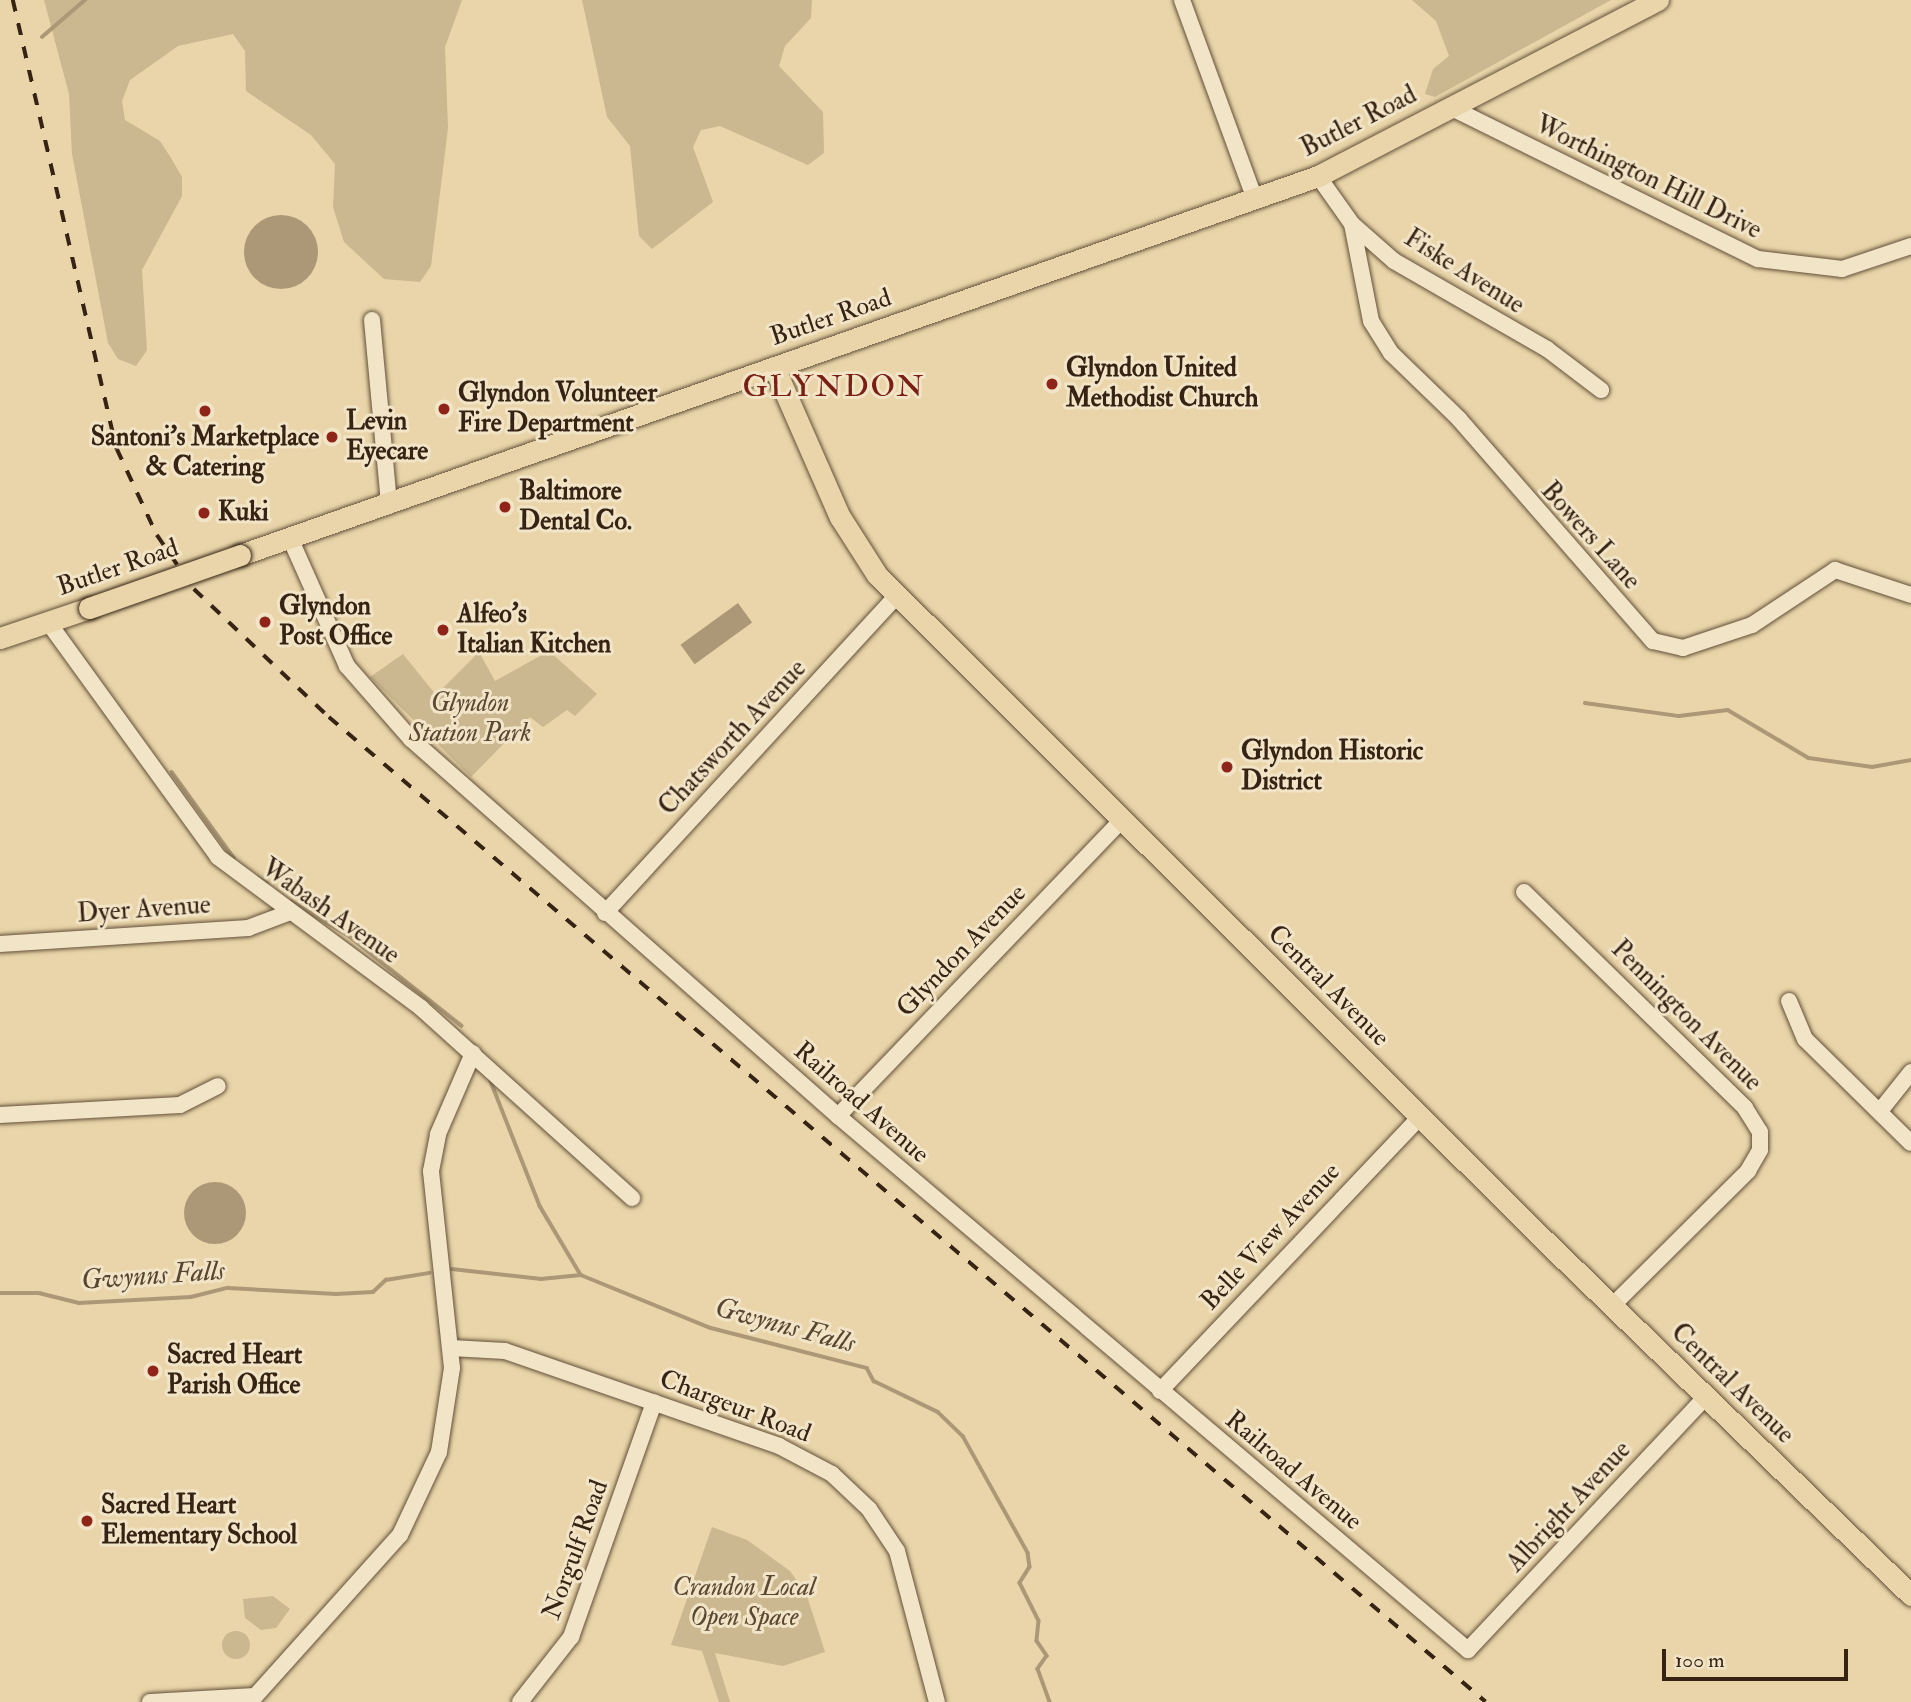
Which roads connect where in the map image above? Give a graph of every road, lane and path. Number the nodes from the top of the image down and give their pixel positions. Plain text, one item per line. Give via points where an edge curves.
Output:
1 (1182, 0) edge
2 (1194, 0) edge
3 (1658, 0) edge
4 (1192, 21) junction
5 (1450, 107) junction
6 (1318, 176) junction
7 (1255, 200) junction
8 (1352, 224) junction
9 (1911, 246) edge
10 (372, 320) dead end
11 (774, 367) junction
12 (1601, 390) dead end
13 (389, 503) junction
14 (290, 538) junction
15 (1911, 595) edge
16 (896, 596) junction
17 (48, 622) junction
18 (0, 638) edge
19 (1122, 820) junction
20 (1524, 892) dead end
21 (288, 913) junction
22 (606, 913) junction
23 (0, 944) edge
24 (1789, 1001) dead end
25 (473, 1053) junction
26 (1911, 1072) edge
27 (218, 1086) dead end
28 (1880, 1111) junction
29 (0, 1115) edge
30 (838, 1116) junction
31 (1420, 1117) junction
32 (1911, 1143) edge
33 (632, 1198) dead end
34 (1612, 1306) junction
35 (451, 1348) junction
36 (1160, 1391) junction
37 (1705, 1398) junction
38 (654, 1402) junction
39 (1911, 1595) edge
40 (1468, 1650) joint
41 (253, 1699) edge
42 (150, 1702) edge
43 (520, 1702) edge
44 (937, 1702) edge

1 - 4 street
2 - 4 street
3 - 5 main road, Butler Road
4 - 7 street
5 - 6 main road, Butler Road
5 - 9 street, Worthington Hill Drive via 1758,259 1842,270
6 - 7 main road, Butler Road
6 - 8 street, Fiske Avenue
7 - 11 main road, Butler Road
8 - 12 street, Fiske Avenue via 1394,261 1547,349
8 - 15 street, Bowers Lane via 1371,321 1391,353 1459,419 1653,641 1683,648 1752,625 1835,570
10 - 13 street
11 - 13 main road, Butler Road
11 - 16 main road, Central Avenue via 849,534
13 - 14 main road, Butler Road
14 - 17 main road, Butler Road, bridge
14 - 22 street, Railroad Avenue via 341,656 377,707
16 - 19 main road, Central Avenue
16 - 22 street, Chatsworth Avenue
17 - 18 main road, Butler Road
17 - 21 street, Wabash Avenue via 218,857
19 - 30 street, Glyndon Avenue
19 - 31 main road, Central Avenue
20 - 34 street, Pennington Avenue via 1745,1108 1760,1132 1760,1150 1748,1171
21 - 23 street, Dyer Avenue via 248,928
21 - 25 street, Wabash Avenue
22 - 30 street, Railroad Avenue
24 - 28 street via 1805,1039
25 - 33 street, Wabash Avenue
25 - 35 street via 438,1134 431,1171
26 - 28 street
27 - 29 street via 180,1105
28 - 32 street
30 - 36 street, Railroad Avenue
31 - 34 main road, Central Avenue
31 - 36 street, Belle View Avenue
34 - 37 main road, Central Avenue
35 - 38 street, Chargeur Road via 505,1351
35 - 41 street via 446,1426 414,1512 376,1564
36 - 40 street, Railroad Avenue
37 - 39 main road, Central Avenue
37 - 40 street, Albright Avenue
38 - 43 street, Norgulf Road via 571,1637
38 - 44 street, Chargeur Road via 779,1446 858,1497 906,1570
41 - 42 street

